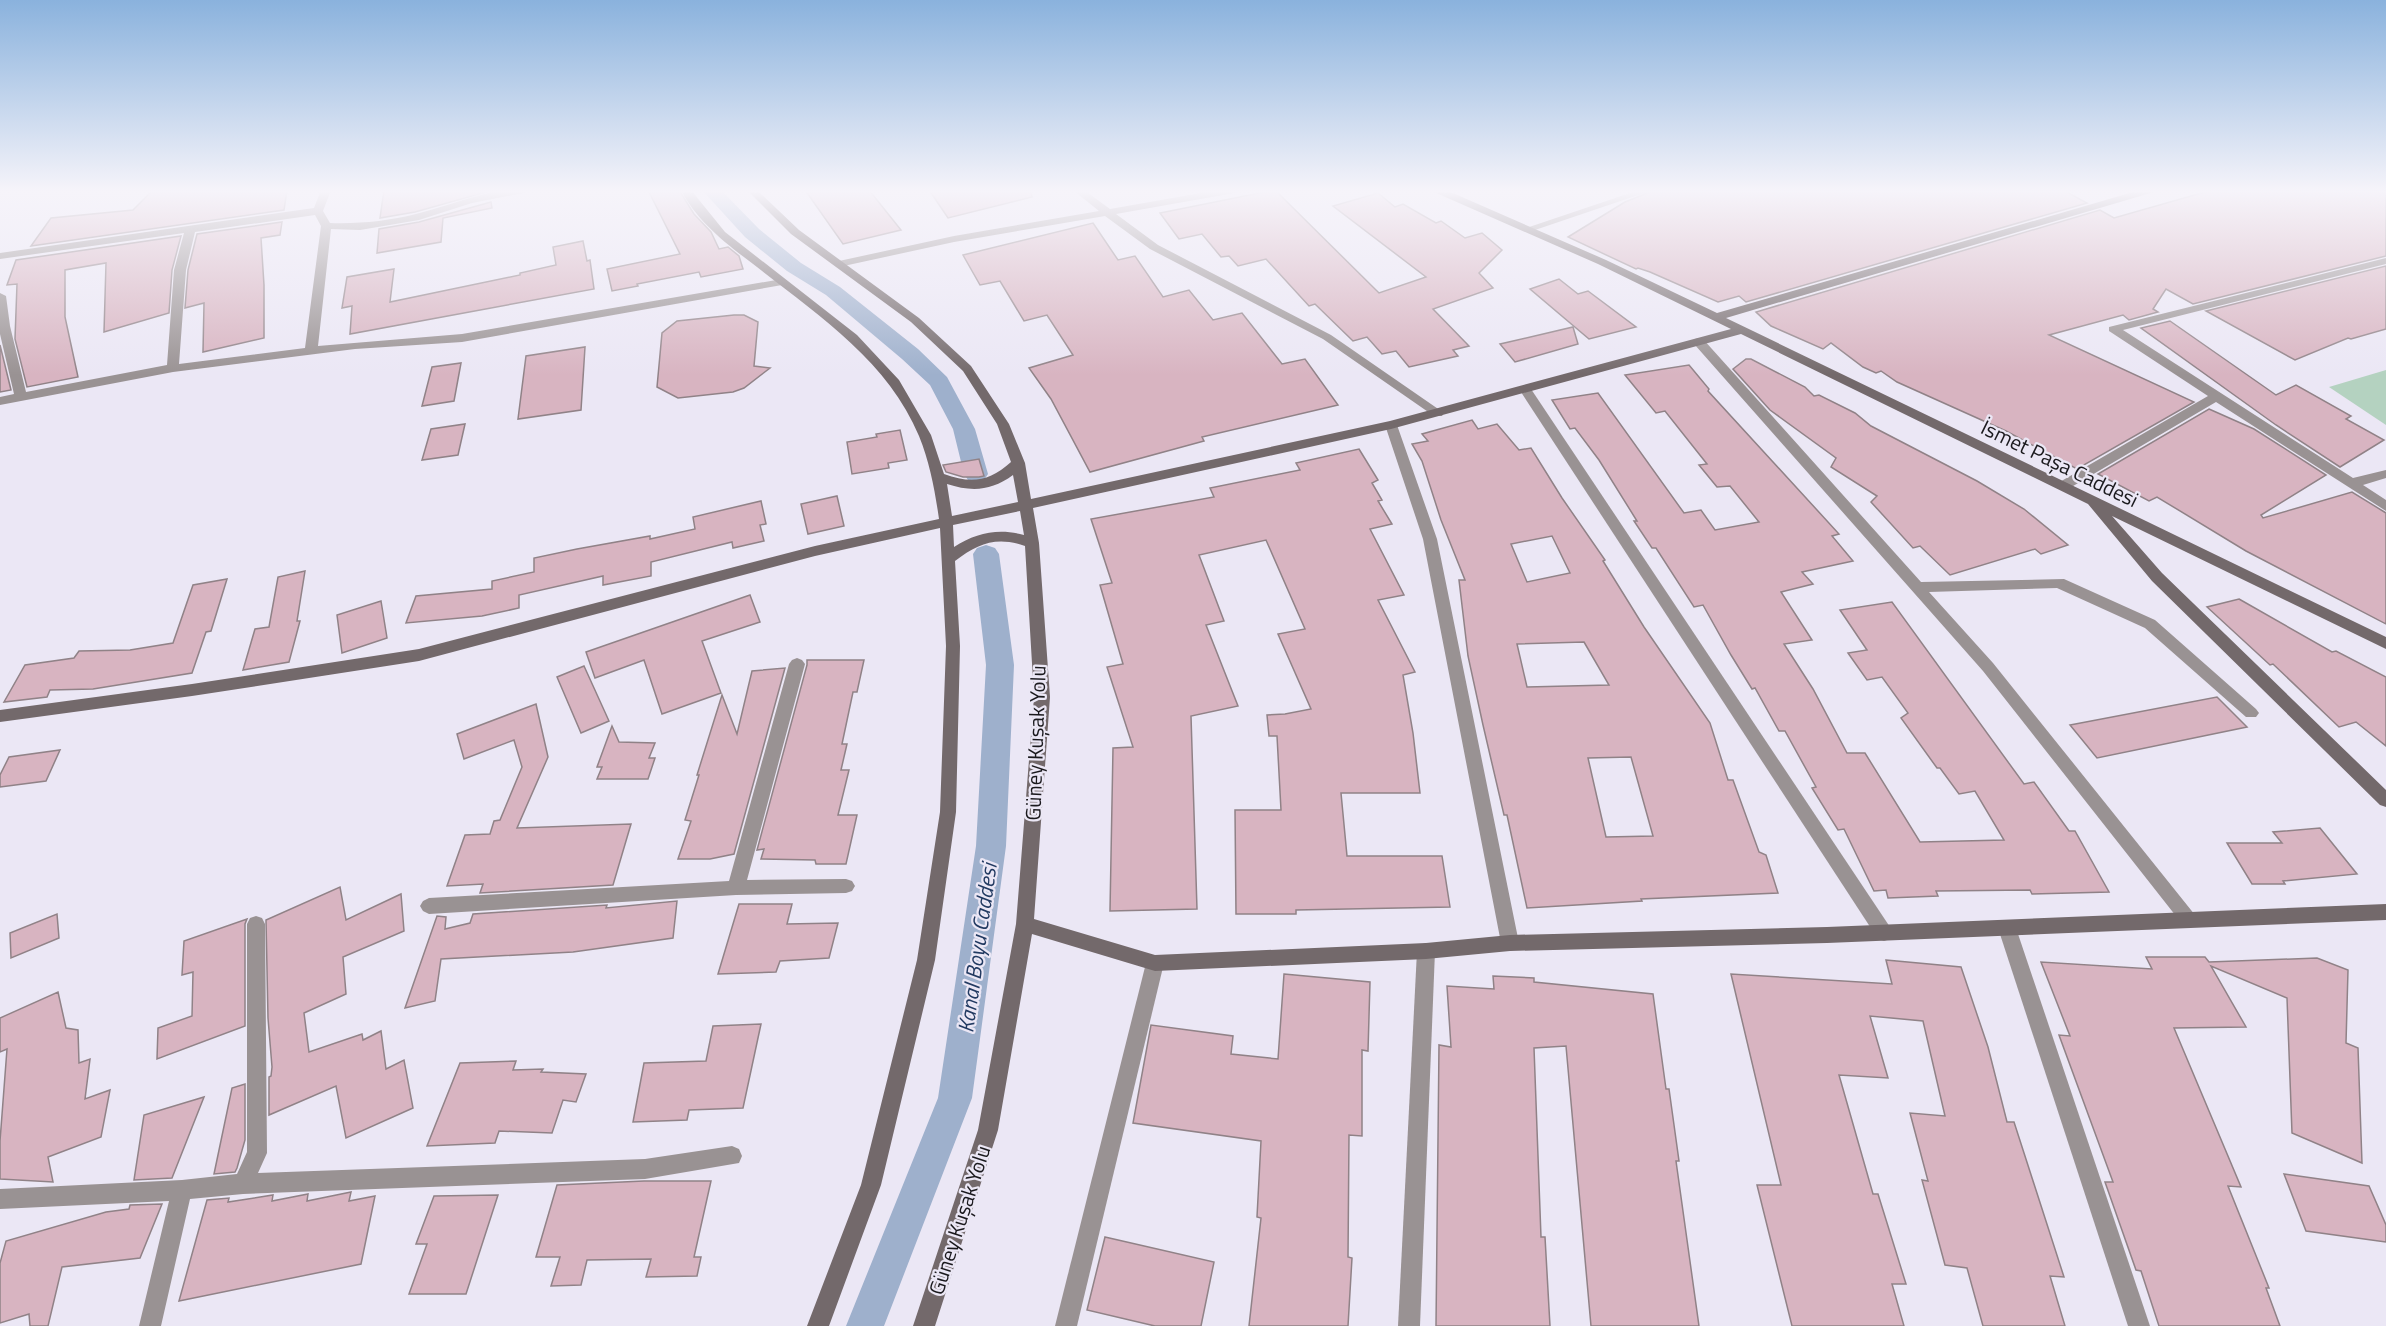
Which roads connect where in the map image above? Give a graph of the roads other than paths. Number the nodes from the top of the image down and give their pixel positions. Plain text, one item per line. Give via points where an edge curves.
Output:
1 (29, 252) edge
2 (184, 252) edge
3 (323, 252) edge
4 (744, 252) edge
5 (822, 252) edge
6 (895, 252) edge
7 (1163, 252) edge
8 (1576, 252) edge
9 (1939, 252) edge
10 (0, 256) edge
11 (2386, 261) edge
12 (839, 264) junction
13 (782, 282) junction
14 (0, 296) edge
15 (1716, 318) junction
16 (1742, 330) junction
17 (1699, 342) junction
18 (311, 351) junction
19 (172, 368) junction
20 (1525, 389) junction
21 (2217, 396) junction
22 (21, 398) junction
23 (0, 401) edge
24 (1438, 413) junction
25 (1391, 425) junction
26 (1018, 463) junction
27 (2386, 474) edge
28 (938, 476) junction
29 (2352, 483) junction
30 (2063, 486) junction
31 (2090, 499) junction
32 (2386, 506) edge
33 (1025, 507) junction
34 (946, 522) junction
35 (1032, 543) junction
36 (950, 558) junction
37 (1917, 586) junction
38 (2386, 643) edge
39 (797, 664) dead end
40 (2252, 713) dead end
41 (0, 716) edge
42 (2386, 800) edge
43 (846, 886) dead end
44 (736, 888) junction
45 (429, 906) dead end
46 (2386, 912) edge
47 (2189, 920) junction
48 (256, 924) dead end
49 (1025, 924) junction
50 (2007, 928) junction
51 (1884, 933) junction
52 (1510, 943) junction
53 (1426, 951) junction
54 (1155, 963) junction
55 (732, 1156) dead end
56 (243, 1184) junction
57 (182, 1190) junction
58 (0, 1199) edge
59 (150, 1326) edge
60 (818, 1326) edge
61 (924, 1326) edge
62 (1066, 1326) edge
63 (1409, 1326) edge
64 (2139, 1326) edge

1 - 10 street
2 - 19 street
3 - 18 street
4 - 13 main road
5 - 12 main road, Güney Kuşak Yolu
6 - 12 street
7 - 24 street via 1327,337
8 - 15 main road, İsmet Paşa Caddesi
9 - 15 main road
11 - 21 street via 2113,329
12 - 26 main road, Güney Kuşak Yolu via 915,320 967,369 1003,424
13 - 18 street via 462,338
13 - 28 main road via 853,337 895,383 926,435
14 - 22 street
15 - 16 main road, İsmet Paşa Caddesi
16 - 17 main road
16 - 30 main road, İsmet Paşa Caddesi
17 - 20 main road
17 - 37 street
18 - 19 street
19 - 22 street
20 - 24 main road
20 - 51 street
21 - 29 street
21 - 30 street
22 - 23 street
24 - 25 main road
25 - 33 main road
25 - 52 street via 1430,538
26 - 28 main road via 1003,479 982,486 958,485
26 - 33 main road, Güney Kuşak Yolu
27 - 29 street
28 - 34 main road
29 - 32 street
30 - 31 main road, İsmet Paşa Caddesi
31 - 38 main road, İsmet Paşa Caddesi
31 - 42 main road via 2157,577
33 - 34 main road
33 - 35 main road, Güney Kuşak Yolu
34 - 36 main road
34 - 41 main road via 815,551 419,655
35 - 36 main road via 1013,536 990,536 967,543
35 - 49 main road, Güney Kuşak Yolu via 1042,697
36 - 60 main road via 953,646 948,812 926,960 872,1185
37 - 40 street via 2059,583 2150,624
37 - 47 street via 1988,667
39 - 44 street
43 - 44 street
44 - 45 street
46 - 47 main road
47 - 50 main road
48 - 56 street via 257,1153
49 - 54 main road
49 - 61 main road, Güney Kuşak Yolu via 988,1130
50 - 51 main road
50 - 64 street
51 - 52 main road
52 - 53 main road
53 - 54 main road
53 - 63 street
54 - 62 street
55 - 56 street via 645,1169
56 - 57 street
57 - 58 street
57 - 59 street

